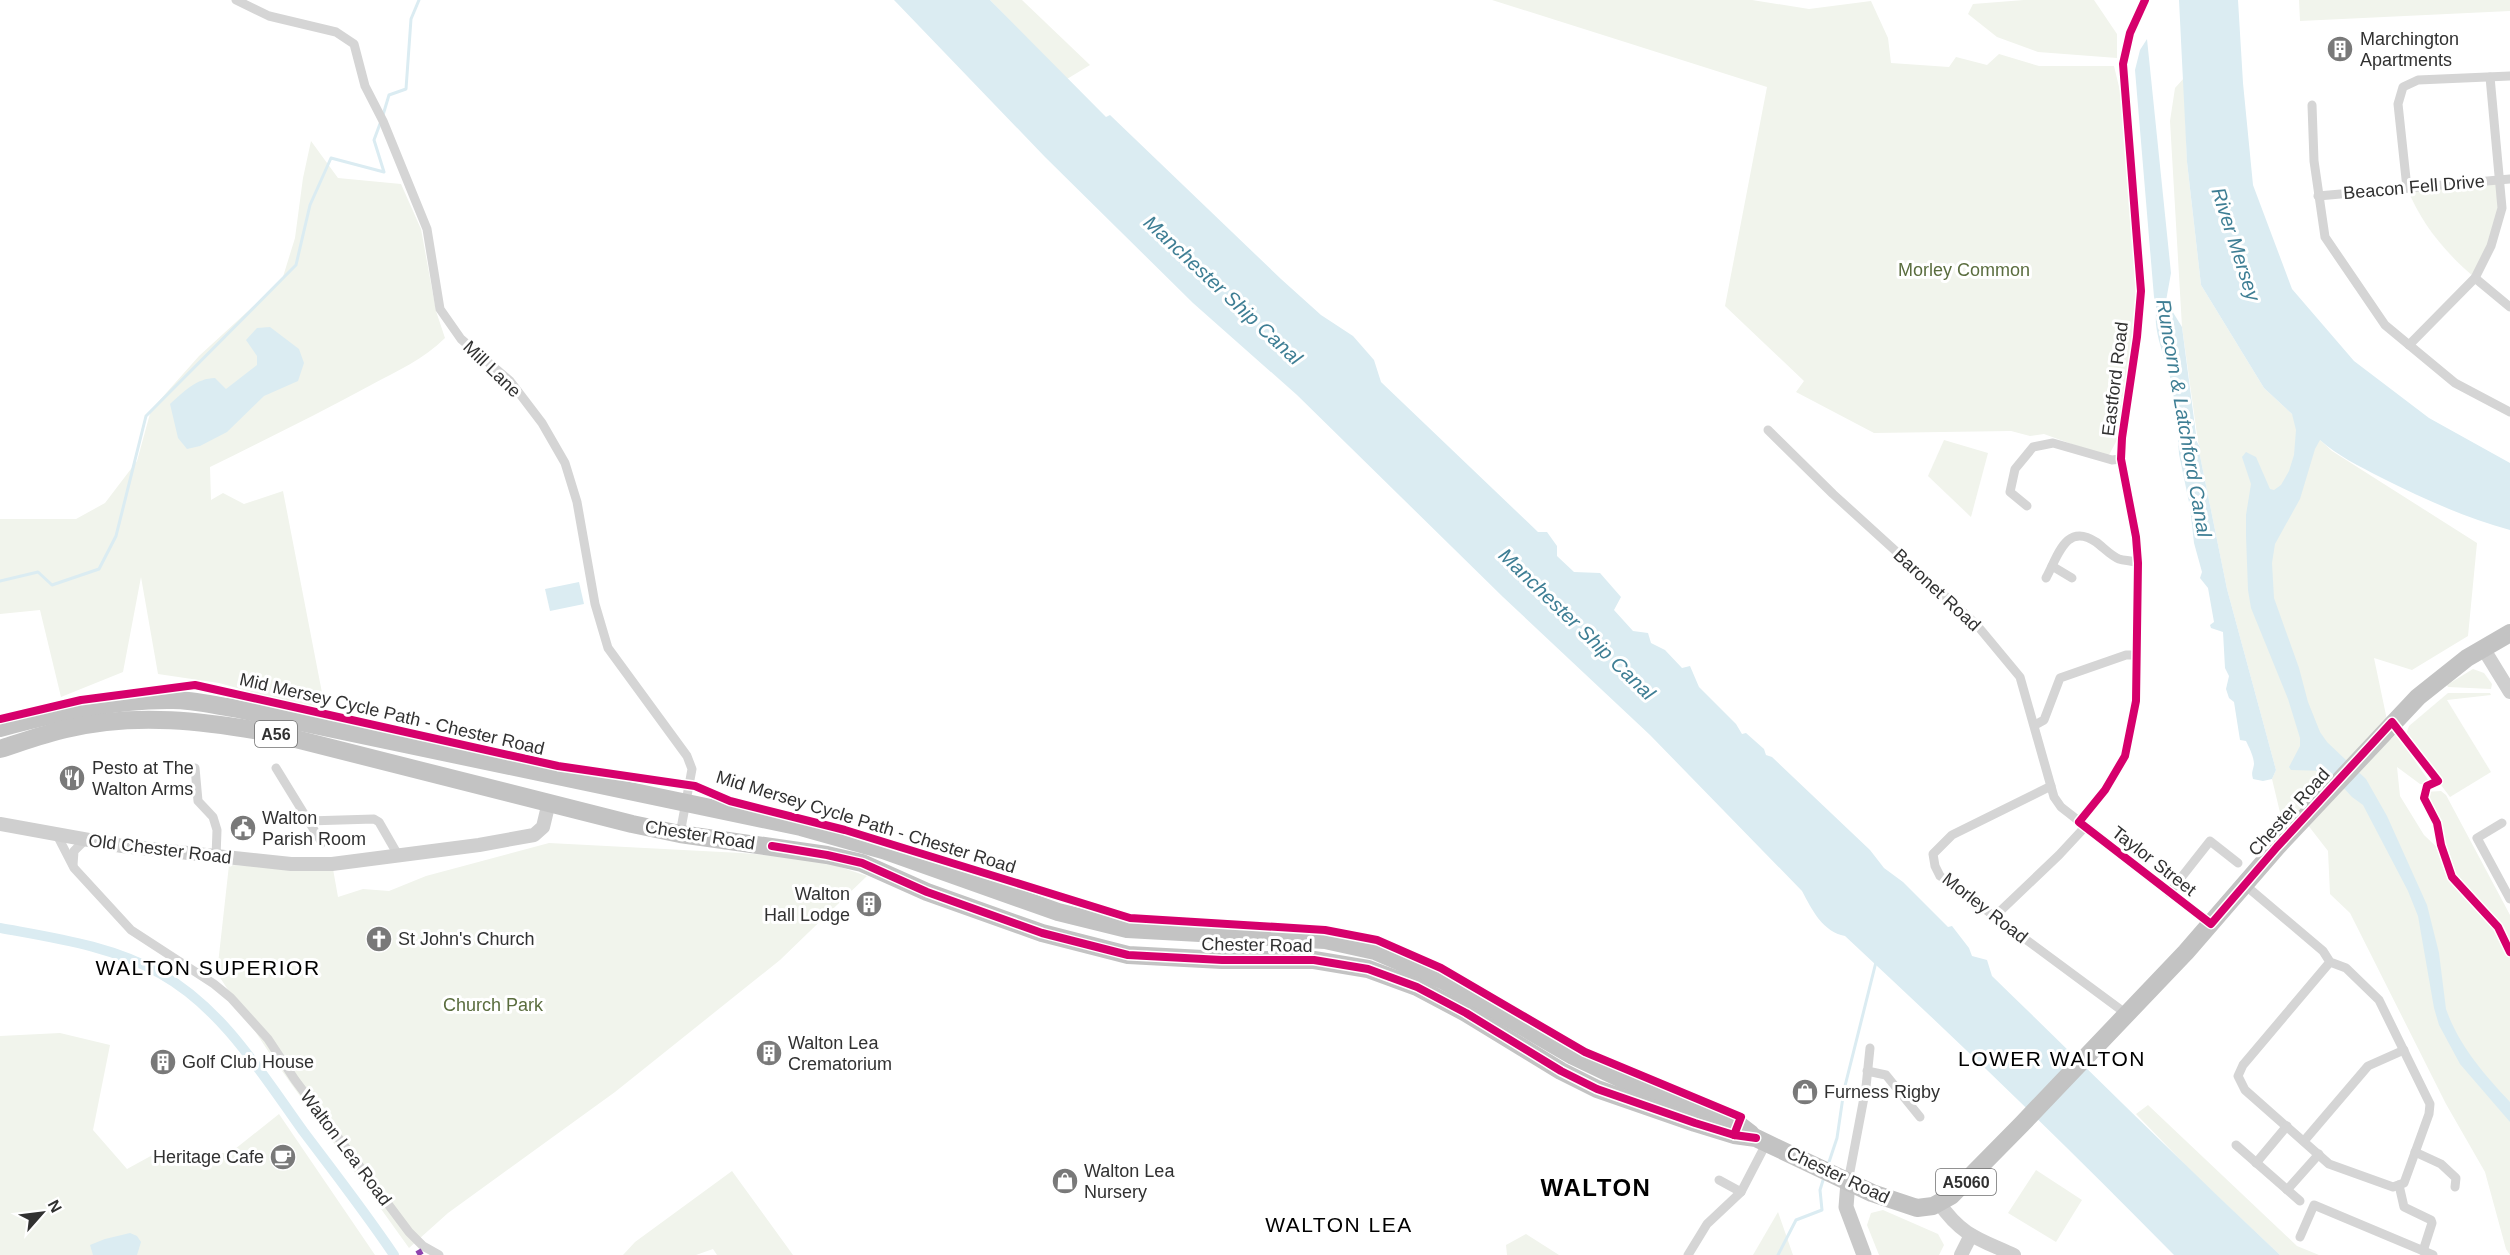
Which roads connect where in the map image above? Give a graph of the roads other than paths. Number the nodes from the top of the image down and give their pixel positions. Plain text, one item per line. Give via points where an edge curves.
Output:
1 (236, 0) edge
2 (2145, 0) edge
3 (2510, 76) edge
4 (2490, 77) junction
5 (2312, 105) dead end
6 (2505, 180) edge
7 (2407, 188) junction
8 (2318, 196) junction
9 (2475, 278) junction
10 (2510, 307) edge
11 (2409, 345) junction
12 (2510, 412) edge
13 (1768, 430) dead end
14 (2121, 459) junction
15 (2027, 506) dead end
16 (2138, 563) junction
17 (2052, 566) junction
18 (2046, 578) dead end
19 (2072, 578) dead end
20 (2510, 633) edge
21 (2483, 648) junction
22 (2137, 655) junction
23 (2510, 692) edge
24 (2035, 725) junction
25 (0, 728) edge
26 (0, 749) edge
27 (195, 768) dead end
28 (276, 768) dead end
29 (2051, 786) junction
30 (549, 802) junction
31 (687, 802) junction
32 (308, 821) junction
33 (2502, 823) dead end
34 (0, 824) edge
35 (2082, 825) junction
36 (680, 834) junction
37 (57, 835) junction
38 (85, 840) junction
39 (322, 843) dead end
40 (398, 855) junction
41 (216, 857) junction
42 (2238, 863) dead end
43 (74, 868) junction
44 (2245, 885) junction
45 (2169, 893) junction
46 (2510, 899) edge
47 (1994, 917) junction
48 (2211, 924) junction
49 (2330, 962) junction
50 (2123, 1021) junction
51 (1870, 1048) dead end
52 (2404, 1050) junction
53 (1867, 1071) junction
54 (1920, 1117) dead end
55 (2287, 1126) junction
56 (1761, 1140) junction
57 (2304, 1140) junction
58 (2236, 1145) dead end
59 (2415, 1152) junction
60 (2319, 1154) junction
61 (2256, 1163) junction
62 (1844, 1179) junction
63 (1719, 1180) dead end
64 (2399, 1185) junction
65 (2455, 1187) dead end
66 (2287, 1190) junction
67 (1740, 1192) junction
68 (2300, 1201) dead end
69 (1939, 1203) junction
70 (1971, 1235) junction
71 (2300, 1237) dead end
72 (2428, 1253) edge
73 (439, 1255) edge
74 (1688, 1255) edge
75 (1864, 1255) edge
76 (1960, 1255) edge
77 (2014, 1255) edge

1 - 31 street, Mill Lane via 269,16 336,32 354,44 365,86 427,229 440,309 460,339 510,381 565,462 608,648 687,756 692,769
2 - 14 street, Eastford Road via 2130,33 2123,64 2141,291
3 - 4 street
4 - 6 street
4 - 7 street via 2418,80 2403,87 2398,104
5 - 8 street, Beacon Fell Drive
6 - 7 street, Beacon Fell Drive
6 - 9 street via 2491,246
7 - 8 street, Beacon Fell Drive
8 - 11 street, Beacon Fell Drive via 2325,237 2385,325
9 - 10 street
9 - 11 street
11 - 12 street, Beacon Fell Drive via 2455,382
13 - 24 street, Baronet Road via 1976,624 2020,677
14 - 15 street via 2112,460 2053,443 2033,447 2015,469 2010,492
14 - 16 street, Eastford Road
16 - 17 street via 2120,559 2079,534 2069,538
16 - 22 street, Eastford Road
17 - 18 street
17 - 19 street
20 - 21 highway, Chester Road / A5060
21 - 23 street
21 - 44 highway, Chester Road / A5060 via 2426,689
22 - 24 street via 2060,678 2044,720
22 - 35 street, Eastford Road via 2136,701 2125,756
24 - 29 street, Baronet Road
25 - 31 highway, Chester Road / A56 via 81,708 175,699
26 - 30 highway, Chester Road / A56 via 66,729 115,720 213,722
27 - 41 street via 198,801 213,817 217,830
28 - 32 street
29 - 35 street, Taylor Street via 2061,807
29 - 47 street, Morley Road via 1952,835 1933,854 1940,876
30 - 36 highway, Chester Road / A56
30 - 40 street, Old Chester Road via 543,827 534,835
31 - 36 street, Mill Lane
31 - 56 highway, Chester Road / A56 via 883,850 1058,912 1128,929 1325,940 1375,951 1444,981 1573,1056 1738,1124
32 - 39 street
32 - 40 street via 375,819
33 - 46 street via 2477,838
34 - 37 street, Old Chester Road
35 - 45 street, Taylor Street
35 - 47 street, Eastford Road via 2059,855
36 - 56 highway, Chester Road / A56 via 862,863 927,892 1042,933 1128,955 1314,960 1368,969 1417,987 1598,1089 1695,1123
37 - 38 street, Old Chester Road
37 - 43 street, Walton Lea Road
38 - 41 street, Old Chester Road
38 - 43 street via 74,851
40 - 41 street, Old Chester Road via 332,864
42 - 45 street via 2210,841
43 - 73 street, Walton Lea Road via 131,930 231,998 268,1039 408,1232
44 - 48 highway, Chester Road / A5060
44 - 49 street via 2323,951
45 - 48 street, Taylor Street
47 - 50 street, Morley Road
48 - 50 highway, Chester Road / A5060
49 - 52 street via 2346,968 2379,1000
49 - 55 street via 2243,1065 2238,1076 2245,1090
50 - 69 highway, Chester Road / A5060 via 1957,1191
51 - 53 street
52 - 57 street via 2368,1066
52 - 59 street via 2430,1104
53 - 54 street via 1886,1075
53 - 62 street
55 - 57 street
55 - 61 street
56 - 62 highway, Chester Road / A56
56 - 67 street
57 - 60 street
58 - 61 street
59 - 64 street via 2404,1184
59 - 65 street via 2441,1164 2456,1178
60 - 64 street via 2329,1164
60 - 66 street
61 - 66 street
62 - 69 highway, Chester Road / A5060 via 1909,1207
62 - 75 main road via 1846,1207
63 - 67 street
64 - 72 street via 2404,1207 2431,1220
66 - 68 street
67 - 74 street via 1707,1224
69 - 70 street via 1958,1227
70 - 76 street
70 - 77 street
71 - 72 street via 2314,1205

